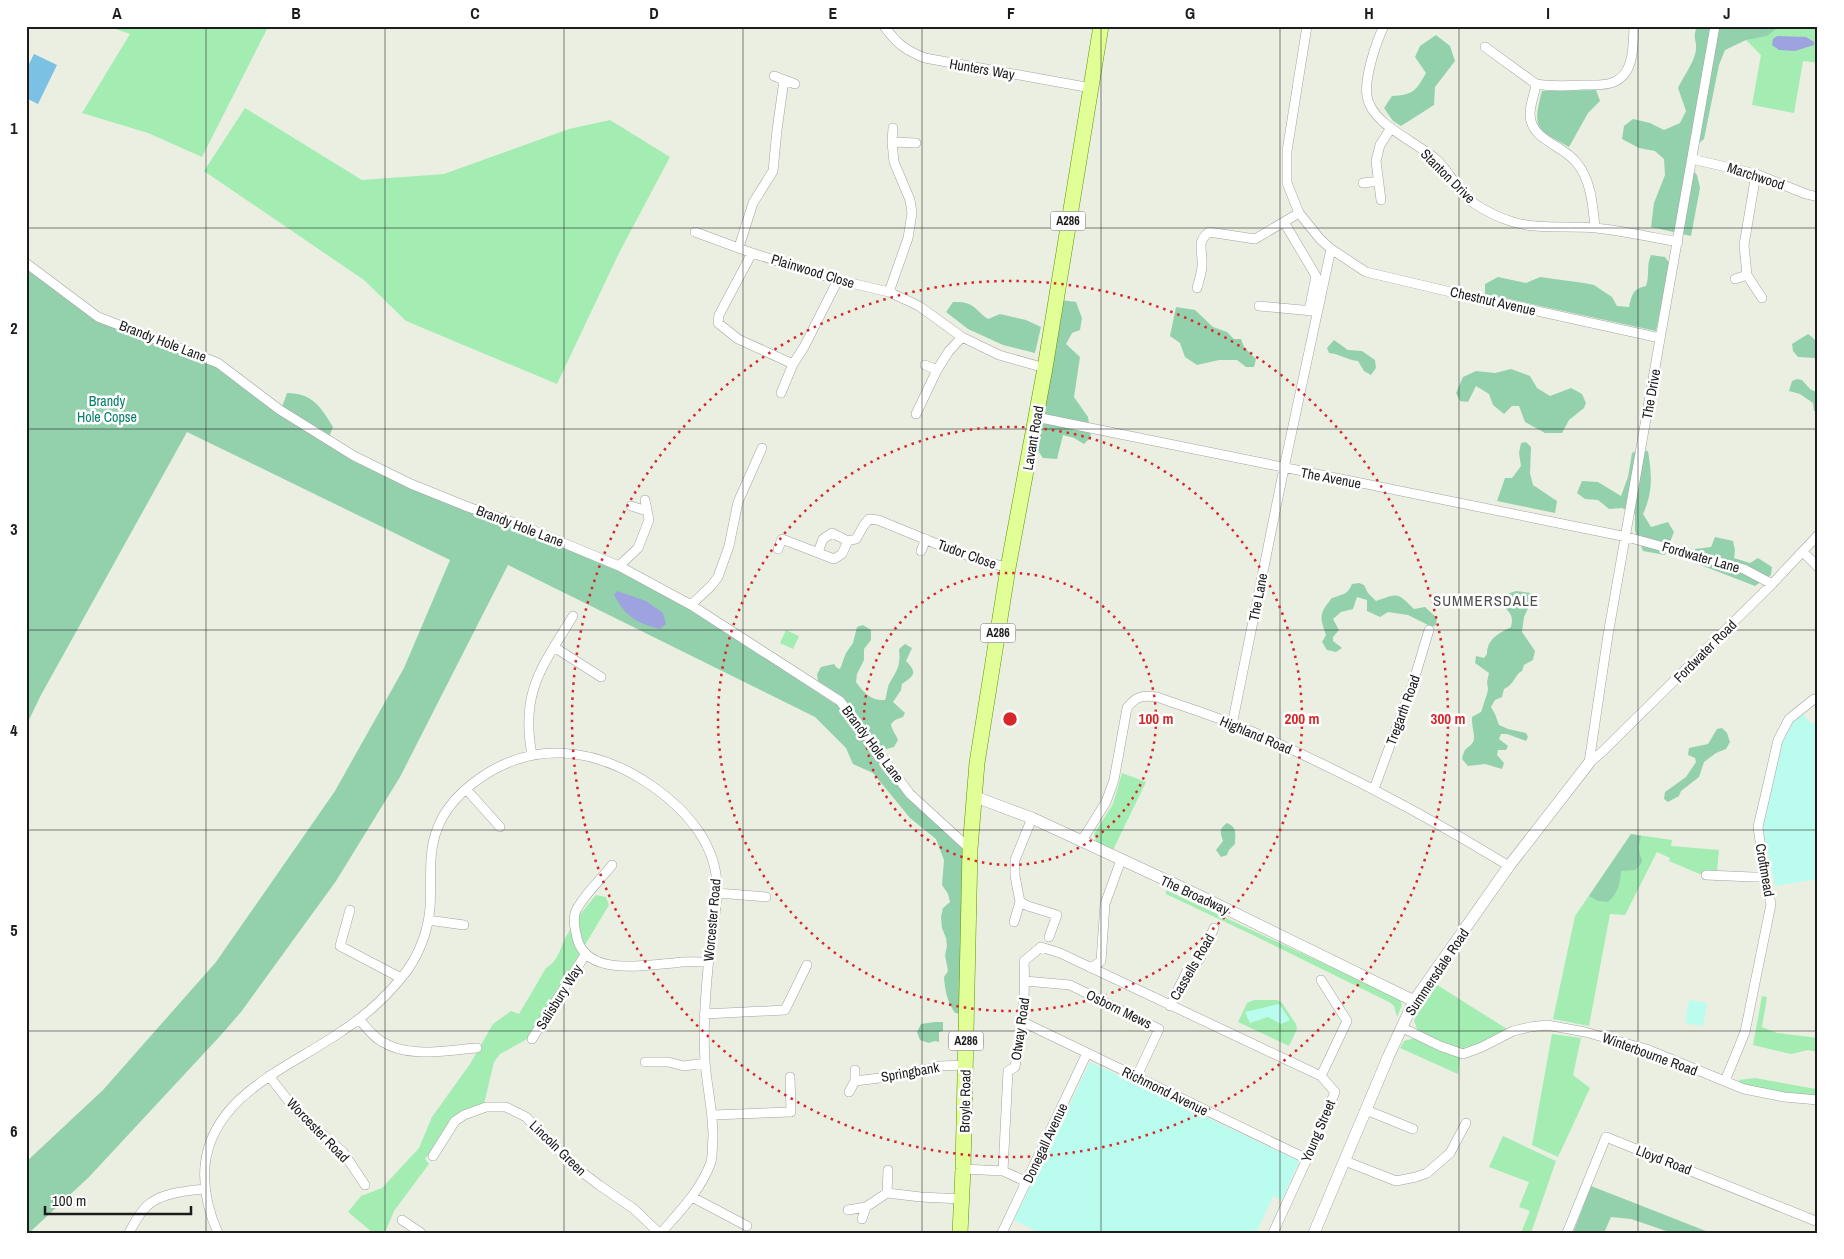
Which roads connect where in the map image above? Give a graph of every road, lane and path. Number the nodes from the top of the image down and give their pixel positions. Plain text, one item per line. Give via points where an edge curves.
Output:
1 (884, 26) edge
2 (1101, 26) edge
3 (1307, 26) edge
4 (1384, 26) edge
5 (1634, 26) edge
6 (1715, 26) edge
7 (1485, 47) dead end
8 (774, 76) dead end
9 (784, 80) junction
10 (795, 84) dead end
11 (1536, 84) junction
12 (1091, 88) junction
13 (893, 128) dead end
14 (1391, 128) junction
15 (892, 142) junction
16 (916, 143) dead end
17 (1692, 158) junction
18 (1756, 174) junction
19 (1379, 181) junction
20 (1363, 183) dead end
21 (1818, 198) edge
22 (1381, 200) dead end
23 (1299, 213) junction
24 (1284, 222) junction
25 (1595, 228) junction
26 (695, 232) dead end
27 (1678, 242) junction
28 (739, 247) junction
29 (1331, 249) junction
30 (752, 253) junction
31 (26, 263) edge
32 (1747, 274) junction
33 (1735, 279) dead end
34 (838, 280) junction
35 (1197, 288) dead end
36 (888, 292) junction
37 (1762, 298) dead end
38 (1259, 306) dead end
39 (1313, 311) junction
40 (962, 337) junction
41 (1660, 338) junction
42 (793, 364) junction
43 (925, 365) dead end
44 (1045, 368) junction
45 (938, 370) junction
46 (781, 393) dead end
47 (916, 414) dead end
48 (1036, 417) junction
49 (762, 448) dead end
50 (1284, 468) junction
51 (645, 500) dead end
52 (630, 506) dead end
53 (647, 511) junction
54 (1818, 535) edge
55 (1627, 537) junction
56 (926, 539) junction
57 (848, 541) junction
58 (778, 549) dead end
59 (921, 551) dead end
60 (818, 552) junction
61 (1803, 552) junction
62 (619, 566) junction
63 (1818, 567) edge
64 (1008, 568) junction
65 (1772, 584) junction
66 (691, 605) junction
67 (573, 616) dead end
68 (1418, 632) dead end
69 (554, 647) junction
70 (601, 677) dead end
71 (1814, 698) dead end
72 (1232, 725) junction
73 (532, 756) junction
74 (1589, 763) junction
75 (466, 789) junction
76 (1374, 789) junction
77 (973, 796) junction
78 (1032, 818) junction
79 (500, 827) dead end
80 (1082, 842) junction
81 (970, 849) junction
82 (1121, 860) junction
83 (612, 865) dead end
84 (1509, 866) junction
85 (1706, 874) dead end
86 (1765, 876) junction
87 (717, 893) junction
88 (766, 897) dead end
89 (1020, 902) junction
90 (350, 910) dead end
91 (428, 920) junction
92 (1014, 922) dead end
93 (464, 926) dead end
94 (1214, 928) dead end
95 (1049, 936) dead end
96 (586, 955) junction
97 (708, 962) junction
98 (807, 965) dead end
99 (1092, 968) junction
100 (401, 978) junction
101 (1321, 980) dead end
102 (1025, 981) junction
103 (1414, 1002) junction
104 (1170, 1006) junction
105 (704, 1014) junction
106 (359, 1019) junction
107 (1023, 1022) junction
108 (1401, 1027) junction
109 (532, 1039) dead end
110 (477, 1048) dead end
111 (1087, 1053) junction
112 (645, 1062) dead end
113 (705, 1063) junction
114 (966, 1065) junction
115 (855, 1070) dead end
116 (270, 1076) junction
117 (1321, 1076) junction
118 (790, 1077) dead end
119 (1136, 1078) junction
120 (855, 1081) junction
121 (1725, 1082) junction
122 (849, 1092) dead end
123 (1818, 1100) edge
124 (1366, 1110) junction
125 (713, 1115) junction
126 (1466, 1122) dead end
127 (1412, 1129) dead end
128 (433, 1156) dead end
129 (1307, 1159) junction
130 (1345, 1161) junction
131 (963, 1169) junction
132 (888, 1170) dead end
133 (1003, 1171) junction
134 (1026, 1182) junction
135 (365, 1185) dead end
136 (204, 1189) junction
137 (887, 1193) junction
138 (692, 1197) junction
139 (962, 1199) junction
140 (866, 1207) junction
141 (848, 1210) dead end
142 (862, 1219) dead end
143 (402, 1220) dead end
144 (1818, 1222) edge
145 (747, 1226) dead end
146 (129, 1233) edge
147 (218, 1233) edge
148 (421, 1233) edge
149 (660, 1233) edge
150 (960, 1233) edge
151 (1002, 1233) edge
152 (1273, 1233) edge
153 (1314, 1233) edge
154 (1567, 1233) edge

1 - 12 street, Hunters Way via 895,42 925,58
2 - 12 main road, Lavant Road / A286
3 - 23 street, Chestnut Avenue via 1287,151 1287,183
4 - 14 street, Stanton Drive via 1376,42 1367,96 1373,111
5 - 11 street via 1633,57 1627,71 1615,82 1597,85
6 - 17 street, The Drive
7 - 11 street
8 - 9 street
9 - 10 street
9 - 28 street via 773,171 753,203
11 - 25 street via 1530,114 1533,126 1578,164 1592,196
12 - 44 main road, Lavant Road / A286
13 - 15 street
14 - 19 street via 1380,145 1376,161
14 - 25 street, Stanton Drive via 1439,162 1470,200 1490,214 1542,227
15 - 16 street
15 - 36 street via 894,162 912,213 908,238
17 - 18 street, Marchwood
17 - 27 street, The Drive
18 - 21 street, Marchwood
18 - 32 street via 1744,245
19 - 20 street
19 - 22 street
23 - 24 street
23 - 29 street, Chestnut Avenue
24 - 35 street via 1255,238 1209,232 1203,237 1200,250 1202,261
24 - 39 street via 1316,276
25 - 27 street, Stanton Drive
26 - 28 street, Plainwood Close
27 - 41 street, The Drive
28 - 30 street, Plainwood Close
29 - 39 street
29 - 41 street, Chestnut Avenue via 1366,272
30 - 34 street, Plainwood Close
30 - 42 street via 718,323 738,339
31 - 62 street, Brandy Hole Lane via 98,317 218,362 280,410 354,456 411,484
32 - 33 street
32 - 37 street
34 - 36 street, Plainwood Close
34 - 42 street
36 - 40 street, Plainwood Close via 919,306
38 - 39 street
39 - 50 street
40 - 44 street, Plainwood Close via 999,355
40 - 45 street
41 - 55 street, The Drive
42 - 46 street
43 - 45 street
44 - 48 main road, Lavant Road / A286
45 - 47 street
48 - 50 street, The Avenue
48 - 64 main road, Lavant Road / A286
49 - 66 street via 738,502 729,546 718,576
50 - 55 street, The Avenue
50 - 72 street, The Lane
51 - 53 street
52 - 53 street
53 - 62 street via 649,520 638,548
54 - 61 street, Fordwater Road
55 - 65 street, Fordwater Lane via 1744,569
55 - 74 street, The Drive
56 - 57 street, Tudor Close via 869,519 856,539
56 - 59 street, Tudor Close
56 - 64 street, Tudor Close
57 - 60 street, Tudor Close via 842,554 834,559
57 - 60 street via 832,533 823,539
58 - 60 street, Tudor Close via 782,539
61 - 63 street
61 - 65 street, Fordwater Road
62 - 66 street, Brandy Hole Lane
64 - 77 main road, Lavant Road / A286
65 - 74 street, Fordwater Road
66 - 81 street, Brandy Hole Lane via 840,700 910,794
67 - 69 street
68 - 76 street, Tregarth Road via 1428,633
69 - 70 street
69 - 73 street via 537,679 529,704
71 - 86 street, Croftmead via 1789,719 1778,740 1758,827
72 - 76 street, Highland Road
72 - 80 street, Highland Road via 1157,697 1144,695 1133,699 1127,708 1114,780 1106,802
73 - 75 street, Worcester Road via 499,765
73 - 87 street, Worcester Road via 574,753 594,756 626,769 656,788 680,809 705,841 715,867
74 - 84 street, Summersdale Road
75 - 79 street
75 - 91 street, Worcester Road via 445,812 437,828 431,854
76 - 84 street, Highland Road
77 - 78 street, The Broadway
77 - 81 main road, Lavant Road / A286
78 - 80 street, The Broadway
78 - 89 street via 1015,860
80 - 82 street, The Broadway
81 - 114 main road, Broyle Road / A286
82 - 99 street via 1105,904 1101,961
82 - 103 street, The Broadway
83 - 96 street via 577,909 574,920 577,943
84 - 103 street, Summersdale Road
85 - 86 street
86 - 121 street, Croftmead via 1771,904 1745,1032
87 - 88 street
87 - 97 street, Worcester Road
89 - 92 street
89 - 95 street via 1057,915
90 - 100 street via 340,946
91 - 93 street
91 - 100 street, Worcester Road via 420,947
94 - 104 street, Cassells Road via 1200,959 1187,971
96 - 97 street via 620,967
96 - 109 street, Salisbury Way
97 - 105 street, Worcester Road
98 - 105 street via 785,1010
99 - 102 street, Otway Road via 1041,947 1024,961
99 - 104 street, Otway Road
100 - 106 street, Worcester Road
101 - 117 street via 1347,1021
102 - 107 street, Otway Road
102 - 119 street, Osborn Mews via 1070,985 1159,1029
103 - 108 street, Summersdale Road
104 - 117 street, Otway Road
105 - 113 street, Worcester Road
106 - 110 street via 380,1041 401,1050
106 - 116 street, Worcester Road
107 - 111 street, Richmond Avenue
107 - 133 street, Otway Road via 1015,1066 1008,1072
108 - 121 street, Winterbourne Road via 1463,1054 1513,1031 1547,1025 1646,1049
108 - 124 street, Summersdale Road
111 - 119 street, Richmond Avenue
111 - 134 street, Donegall Avenue
112 - 113 street via 684,1066
113 - 125 street, Worcester Road
114 - 120 street, Springbank via 939,1066
114 - 131 main road, Broyle Road / A286
115 - 120 street
116 - 135 street, Worcester Road via 298,1112 343,1152
116 - 136 street, Worcester Road via 237,1102 217,1126 206,1156
117 - 129 street, Young Street via 1335,1092
118 - 125 street via 791,1112
119 - 129 street, Richmond Avenue
120 - 122 street
121 - 123 street, Winterbourne Road via 1784,1098
124 - 127 street
124 - 130 street, Summersdale Road
125 - 138 street, Worcester Road via 712,1158
126 - 130 street via 1450,1153 1428,1173 1416,1177 1396,1181
128 - 149 street, Lincoln Green via 455,1121 464,1115 486,1107 506,1108 526,1117 574,1166 634,1209
129 - 152 street, Young Street
130 - 153 street, Summersdale Road
131 - 133 street
131 - 139 main road, Broyle Road / A286
132 - 137 street
133 - 134 street
134 - 151 street, Donegall Avenue
136 - 146 street via 160,1198 147,1205
136 - 147 street, Worcester Road
137 - 139 street
137 - 140 street
138 - 145 street
138 - 149 street, Worcester Road
139 - 150 main road, Broyle Road / A286
140 - 141 street
140 - 142 street
143 - 148 street
144 - 154 street, Lloyd Road via 1606,1137

